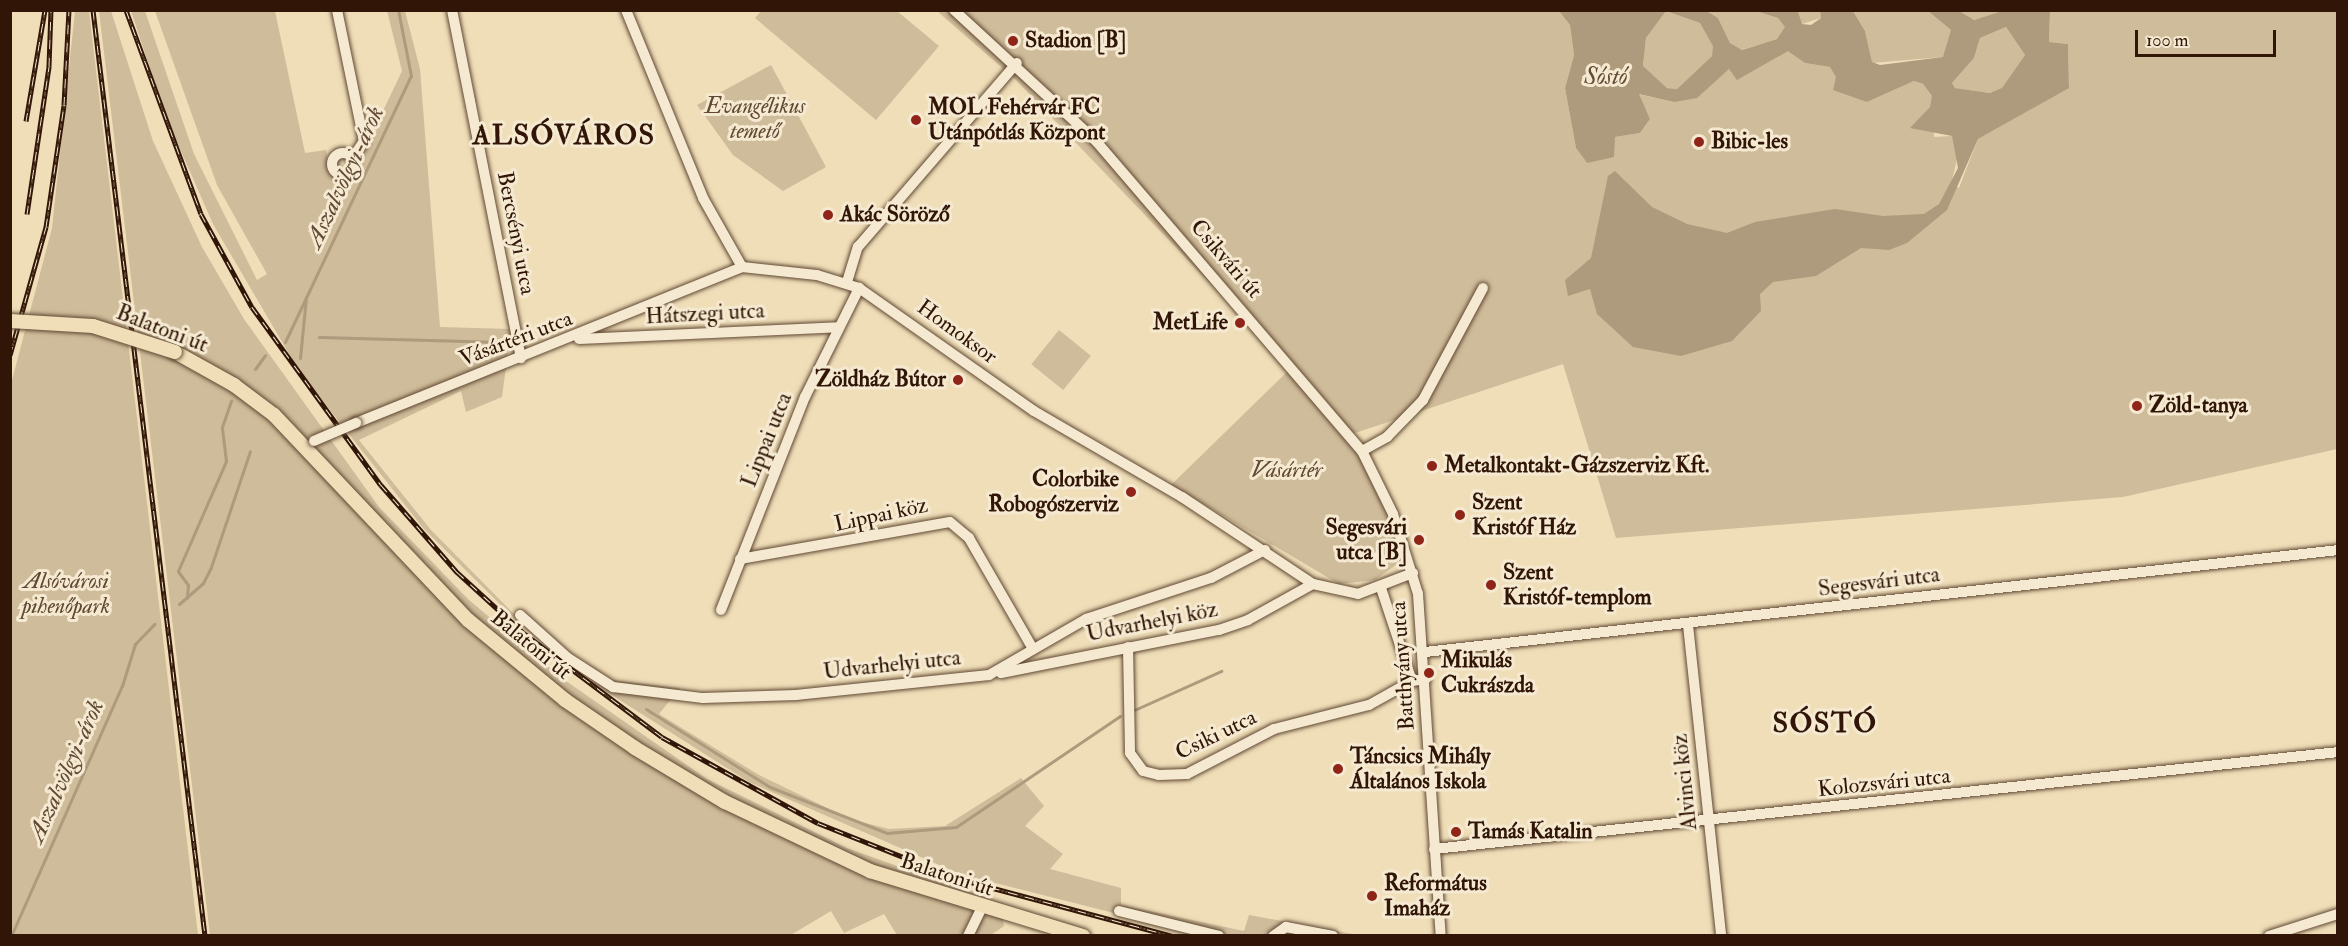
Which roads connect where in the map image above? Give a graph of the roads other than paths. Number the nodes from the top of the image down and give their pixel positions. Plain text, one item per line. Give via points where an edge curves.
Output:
1 (336, 10) edge
2 (452, 10) edge
3 (626, 10) edge
4 (954, 10) edge
5 (1017, 63) junction
6 (352, 159) dead end
7 (741, 267) junction
8 (847, 282) junction
9 (859, 288) junction
10 (1483, 288) dead end
11 (10, 321) edge
12 (839, 327) junction
13 (573, 339) junction
14 (521, 358) junction
15 (309, 443) junction
16 (1362, 451) junction
17 (1265, 550) junction
18 (2337, 550) edge
19 (740, 559) junction
20 (1413, 573) junction
21 (1314, 584) junction
22 (1381, 588) junction
23 (721, 610) dead end
24 (520, 615) dead end
25 (1688, 625) junction
26 (1128, 647) junction
27 (1033, 649) junction
28 (1425, 652) junction
29 (989, 675) junction
30 (1426, 679) junction
31 (1412, 681) junction
32 (2337, 752) edge
33 (1709, 822) junction
34 (1434, 849) junction
35 (981, 909) junction
36 (1119, 911) dead end
37 (2337, 914) edge
38 (968, 936) edge
39 (1083, 936) edge
40 (1219, 936) edge
41 (1273, 936) edge
42 (1333, 936) edge
43 (1442, 936) edge
44 (1721, 936) edge
45 (2269, 936) edge

1 - 6 street via 364,141
2 - 14 street, Bercsényi utca
3 - 7 street via 703,198
4 - 5 street, Csikvári út
5 - 8 street via 858,247
5 - 16 street, Csikvári út via 1123,170
7 - 8 street, Homoksor
7 - 13 street, Vásártéri utca
8 - 9 street, Homoksor
9 - 12 street, Lippai utca
9 - 17 street, Homoksor via 1034,411
10 - 16 street via 1424,400 1387,437
11 - 15 main road, Balatoni út, bridge via 106,328 175,352 251,396
12 - 13 street, Hátszegi utca
12 - 19 street, Lippai utca
13 - 14 street, Vásártéri utca
14 - 15 street, Vásártéri utca, bridge
15 - 35 main road, Balatoni út via 468,620 602,726 696,787 802,841 908,885
16 - 20 street, Csikvári út via 1393,514
17 - 21 street, Homoksor
17 - 27 street, Udvarhelyi utca via 1211,578 1086,619
18 - 25 street, Segesvári utca
19 - 23 street, Lippai utca
19 - 27 street, Lippai köz via 950,522 969,538
20 - 22 street, Homoksor
20 - 28 street, Batthyány utca
21 - 22 street, Homoksor via 1358,594
21 - 26 street, Udvarhelyi köz via 1248,620
22 - 31 street
24 - 29 street, Udvarhelyi utca via 594,675 640,692 752,698
25 - 28 street, Segesvári utca
25 - 33 street, Alvinci köz
26 - 29 street, Udvarhelyi köz
26 - 31 street, Csiki utca via 1130,753 1143,771 1159,775 1187,774 1274,729 1369,705
27 - 29 street, Udvarhelyi utca
28 - 30 street, Batthyány utca
30 - 31 street, Csiki utca
30 - 34 street, Batthyány utca
32 - 33 street, Kolozsvári utca
33 - 34 street, Kolozsvári utca
33 - 44 street, Alvinci köz
34 - 43 street, Batthyány utca
35 - 38 street
35 - 39 main road, Balatoni út
36 - 40 street
37 - 45 street
41 - 42 street via 1286,927

